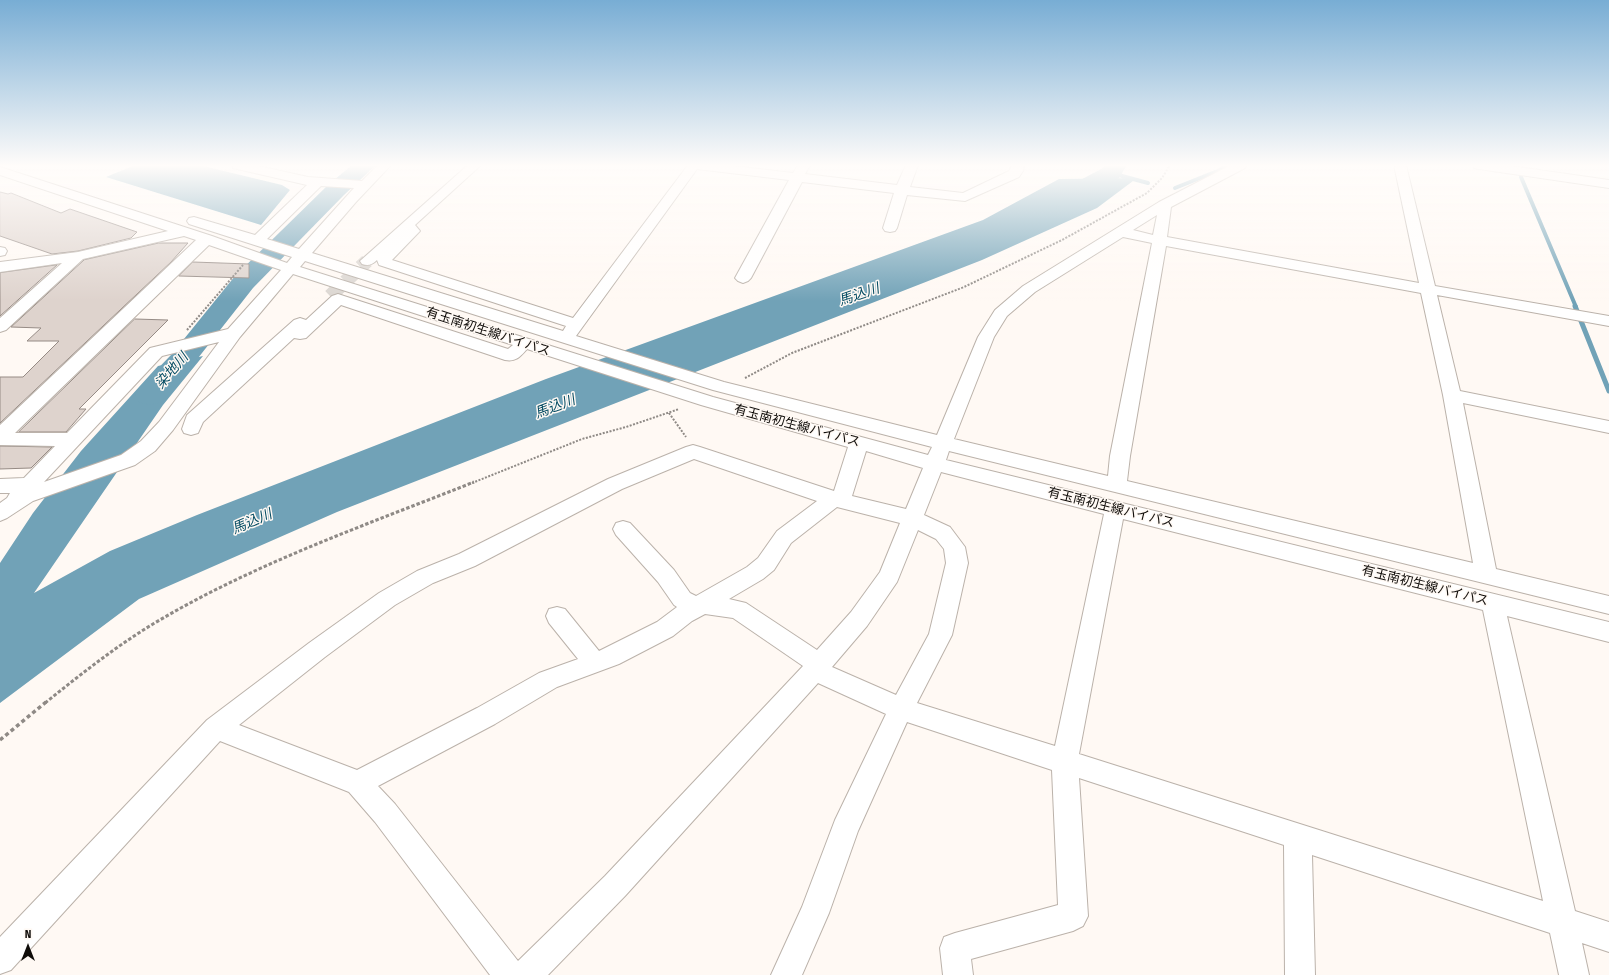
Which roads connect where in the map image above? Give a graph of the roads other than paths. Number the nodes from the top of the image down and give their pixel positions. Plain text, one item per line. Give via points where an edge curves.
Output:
1 (118, 210) edge
2 (160, 210) edge
3 (286, 210) edge
4 (338, 210) edge
5 (425, 210) edge
6 (661, 210) edge
7 (779, 210) edge
8 (896, 210) edge
9 (1155, 210) edge
10 (1164, 210) edge
11 (1410, 210) edge
12 (408, 226) junction
13 (890, 228) dead end
14 (183, 232) junction
15 (1118, 232) junction
16 (207, 239) junction
17 (1159, 241) junction
18 (260, 242) junction
19 (78, 256) junction
20 (293, 261) junction
21 (367, 261) tunnel mouth
22 (0, 267) edge
23 (743, 278) dead end
24 (1426, 288) junction
25 (330, 296) tunnel mouth
26 (1609, 321) edge
27 (576, 324) junction
28 (0, 326) edge
29 (290, 332) junction
30 (234, 333) junction
31 (524, 343) junction
32 (561, 346) junction
33 (1452, 395) junction
34 (1609, 427) edge
35 (191, 428) dead end
36 (0, 436) edge
37 (0, 440) edge
38 (72, 440) junction
39 (859, 443) junction
40 (943, 443) junction
41 (936, 464) junction
42 (0, 486) edge
43 (34, 489) junction
44 (1116, 497) junction
45 (838, 499) junction
46 (5, 509) edge
47 (913, 518) junction
48 (623, 529) dead end
49 (1486, 575) junction
50 (1493, 603) junction
51 (700, 605) junction
52 (1609, 605) edge
53 (558, 616) dead end
54 (1609, 632) edge
55 (595, 664) junction
56 (817, 667) junction
57 (900, 709) junction
58 (216, 728) junction
59 (1065, 761) junction
60 (358, 783) junction
61 (1298, 836) junction
62 (1564, 922) junction
63 (1609, 937) edge
64 (0, 959) edge
65 (509, 975) edge
66 (526, 975) edge
67 (786, 975) edge
68 (958, 975) edge
69 (1300, 975) edge
70 (1574, 975) edge

1 - 14 street, 有玉南初生線バイパス
2 - 18 street, 有玉南初生線バイパス
3 - 18 street
4 - 20 street
5 - 12 street
6 - 27 street
7 - 23 street
8 - 13 street
9 - 15 street
10 - 17 street
11 - 24 street
12 - 21 street
12 - 27 street via 413,231 384,259 384,262
14 - 16 street, 有玉南初生線バイパス
14 - 19 street
15 - 17 street
15 - 40 street via 1029,289 1001,313 986,338
16 - 20 street, 有玉南初生線バイパス via 248,259
16 - 36 street
17 - 24 street
17 - 44 street via 1120,456
18 - 20 street, 有玉南初生線バイパス
19 - 22 street
19 - 28 street
20 - 30 street
20 - 31 street, 有玉南初生線バイパス
20 - 32 street, 有玉南初生線バイパス
24 - 26 street
24 - 33 street
25 - 29 street
27 - 32 street
29 - 31 street via 300,334 338,299 511,356
29 - 35 street via 194,419
30 - 38 street via 156,352
30 - 43 street via 158,436 138,454 128,460
31 - 32 street, 有玉南初生線バイパス
32 - 39 street, 有玉南初生線バイパス via 701,398
32 - 40 street, 有玉南初生線バイパス via 584,344 721,386
33 - 34 street
33 - 49 street
37 - 38 street
38 - 43 street
39 - 41 street, 有玉南初生線バイパス
39 - 45 street
40 - 41 street
40 - 44 street, 有玉南初生線バイパス
41 - 44 street, 有玉南初生線バイパス
41 - 47 street
42 - 43 street
43 - 46 street
44 - 49 street, 有玉南初生線バイパス
44 - 50 street, 有玉南初生線バイパス
44 - 59 street
45 - 47 street
45 - 51 street via 784,537 766,564 755,573
45 - 58 street via 693,452 615,484 467,560 425,577 387,599
47 - 56 street via 889,576 859,619
47 - 57 street via 942,533 954,547 957,563 940,634
48 - 51 street via 666,576 682,599
49 - 52 street, 有玉南初生線バイパス
50 - 54 street, 有玉南初生線バイパス
50 - 62 street
51 - 55 street via 665,629
51 - 56 street via 738,610
53 - 55 street
55 - 60 street via 548,680 486,716
56 - 57 street
56 - 66 street via 615,886
57 - 59 street
57 - 67 street via 850,819 814,913
58 - 60 street
58 - 64 street
59 - 61 street
59 - 68 street via 1073,916 956,948
60 - 65 street via 385,814
61 - 62 street
61 - 69 street
62 - 63 street
62 - 70 street

